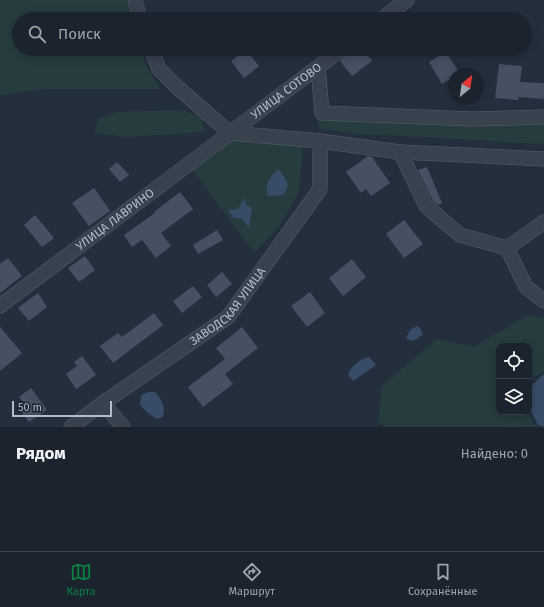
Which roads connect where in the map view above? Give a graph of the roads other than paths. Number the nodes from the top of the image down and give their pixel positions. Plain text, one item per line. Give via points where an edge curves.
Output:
1 (135, 0) edge
2 (407, 0) edge
3 (138, 12) edge
4 (391, 12) edge
5 (154, 56) edge
6 (333, 56) edge
7 (318, 67) junction
8 (544, 117) edge
9 (230, 133) junction
10 (320, 141) junction
11 (400, 152) junction
12 (544, 159) edge
13 (544, 222) edge
14 (507, 248) junction
15 (544, 301) edge
16 (0, 306) edge
17 (103, 402) junction
18 (71, 427) edge
19 (123, 427) edge

1 - 3 street
2 - 4 street
5 - 9 street via 159,70 176,88
6 - 7 street, УЛИЦА СОТОВО
7 - 8 street via 322,113 472,119
7 - 9 street, УЛИЦА СОТОВО
9 - 10 street
9 - 16 street, УЛИЦА ЛАВРИНО
10 - 11 street
10 - 17 street, ЗАВОДСКАЯ УЛИЦА via 320,189 228,317
11 - 12 street
11 - 14 street via 426,206 460,235
13 - 14 street
14 - 15 street via 526,287
17 - 18 street, ЗАВОДСКАЯ УЛИЦА
17 - 19 street

